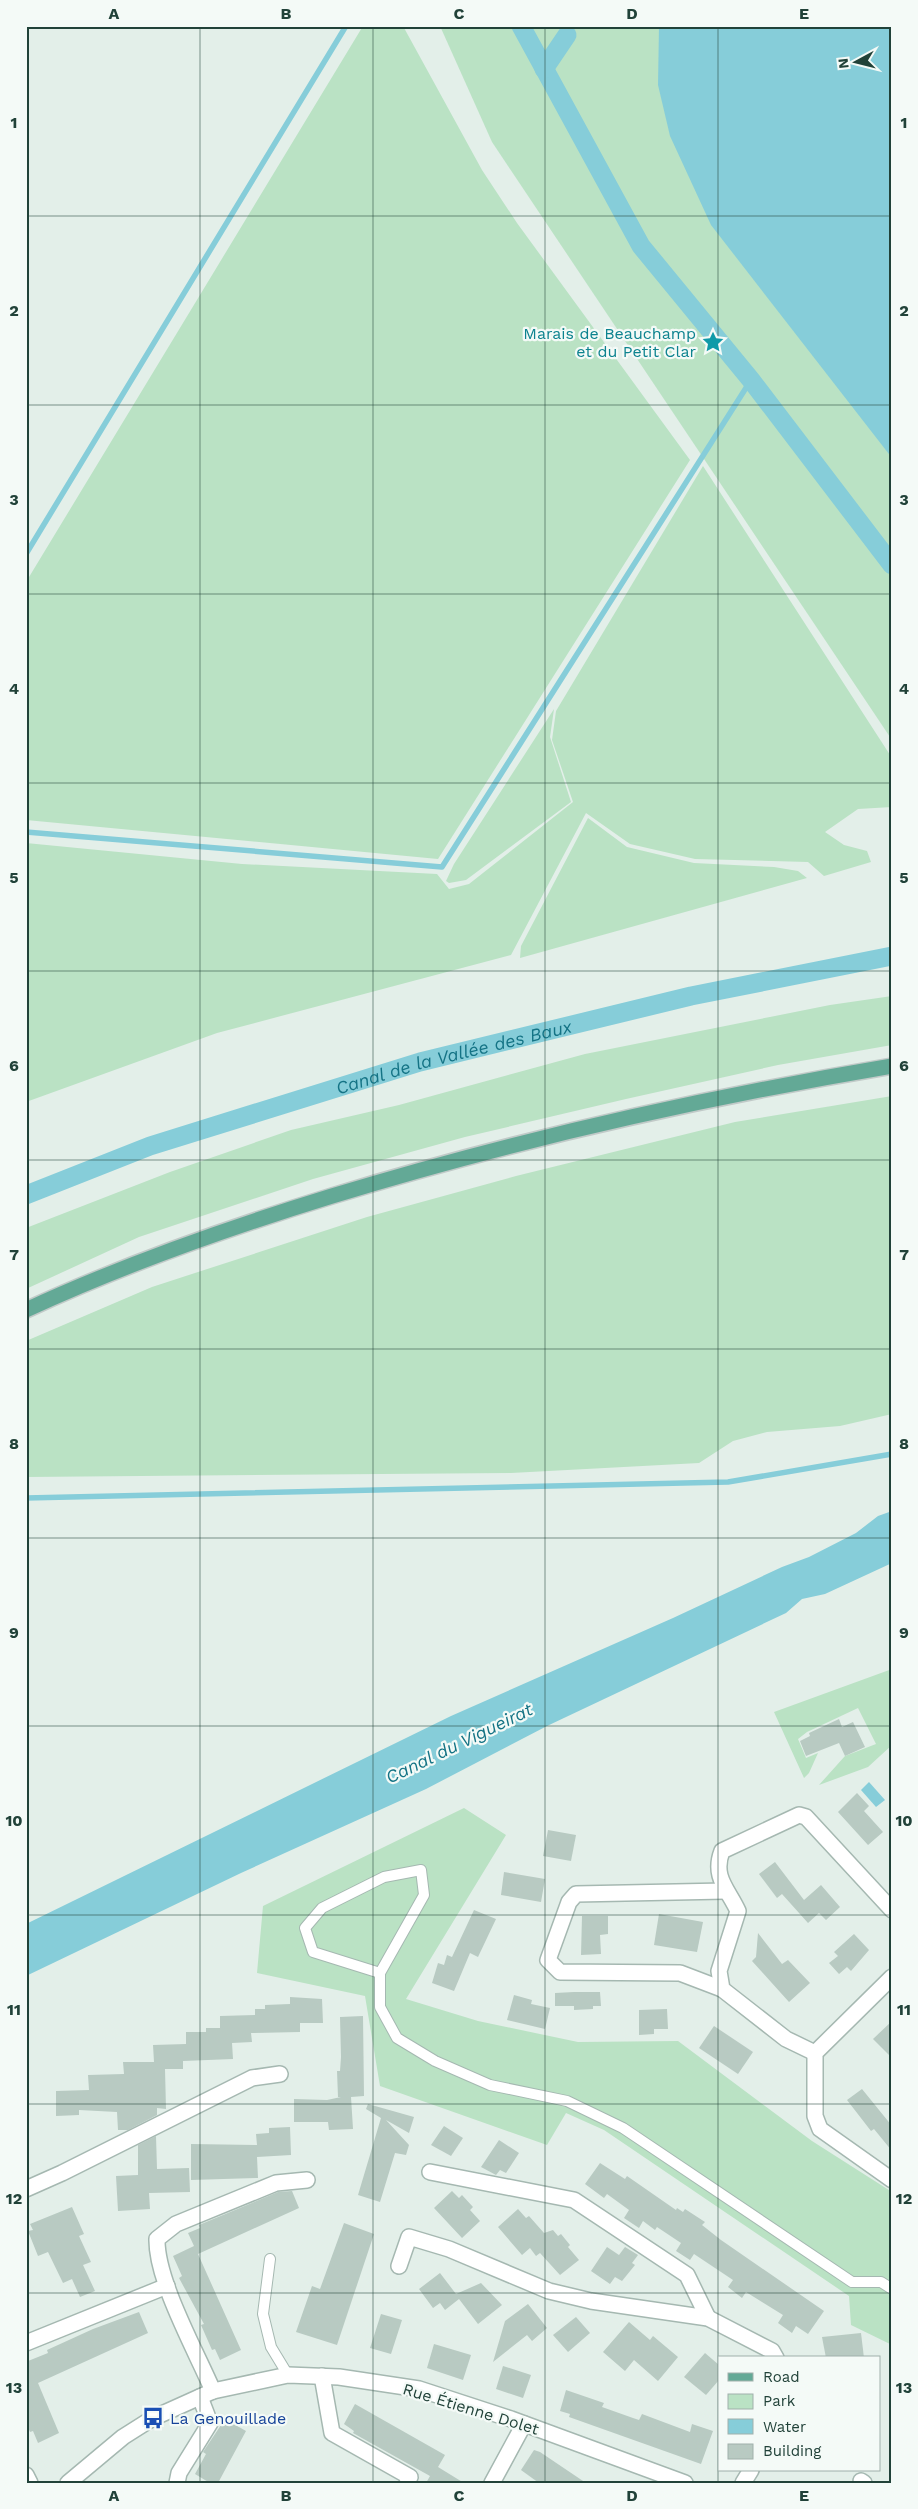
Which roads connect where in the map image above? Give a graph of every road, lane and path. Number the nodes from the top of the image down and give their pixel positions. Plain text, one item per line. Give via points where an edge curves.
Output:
1 (892, 1066) edge
2 (26, 1310) edge
3 (725, 1891) junction
4 (892, 1910) edge
5 (380, 1973) junction
6 (892, 1977) edge
7 (722, 1989) junction
8 (815, 2053) junction
9 (280, 2074) dead end
10 (430, 2172) dead end
11 (306, 2180) dead end
12 (892, 2180) edge
13 (26, 2189) edge
14 (270, 2259) dead end
15 (398, 2266) dead end
16 (167, 2286) junction
17 (892, 2289) edge
18 (708, 2318) junction
19 (26, 2343) edge
20 (775, 2356) edge
21 (288, 2375) junction
22 (322, 2376) junction
23 (207, 2394) junction
24 (524, 2424) junction
25 (750, 2472) edge
26 (26, 2475) edge
27 (30, 2483) edge
28 (68, 2483) edge
29 (177, 2483) edge
30 (407, 2483) edge
31 (492, 2483) edge
32 (685, 2483) edge
33 (743, 2483) edge

1 - 2 main road via 793,1082 601,1123 386,1180 131,1265
3 - 4 street via 717,1864 722,1850 798,1815 806,1817
3 - 7 street via 738,1911 719,1971
3 - 7 street via 576,1894 569,1902 548,1960 560,1972 680,1973
5 - 5 lane via 424,1895 421,1870 384,1877 322,1908 305,1928 313,1952
5 - 17 lane via 380,2007 396,2038 435,2061 490,2085 566,2101 623,2128 852,2282 881,2282
6 - 8 street
7 - 8 street via 786,2039
8 - 12 street via 815,2116 820,2129
9 - 13 street via 252,2078
10 - 18 street via 574,2200 687,2275
11 - 16 street via 276,2183 176,2224 157,2239 156,2255
14 - 21 lane via 263,2314 271,2347
15 - 18 street via 409,2237 550,2290 591,2301
16 - 19 street
16 - 23 street
18 - 20 street
21 - 22 street, Rue Étienne Dolet
21 - 23 street, Rue Étienne Dolet
22 - 24 street, Rue Étienne Dolet via 419,2389
22 - 30 street via 332,2433 410,2477
23 - 28 street, Rue Étienne Dolet via 152,2418 98,2456
23 - 29 street via 210,2423 179,2473
24 - 31 street
24 - 32 street, Rue Étienne Dolet
25 - 33 street
26 - 27 street

